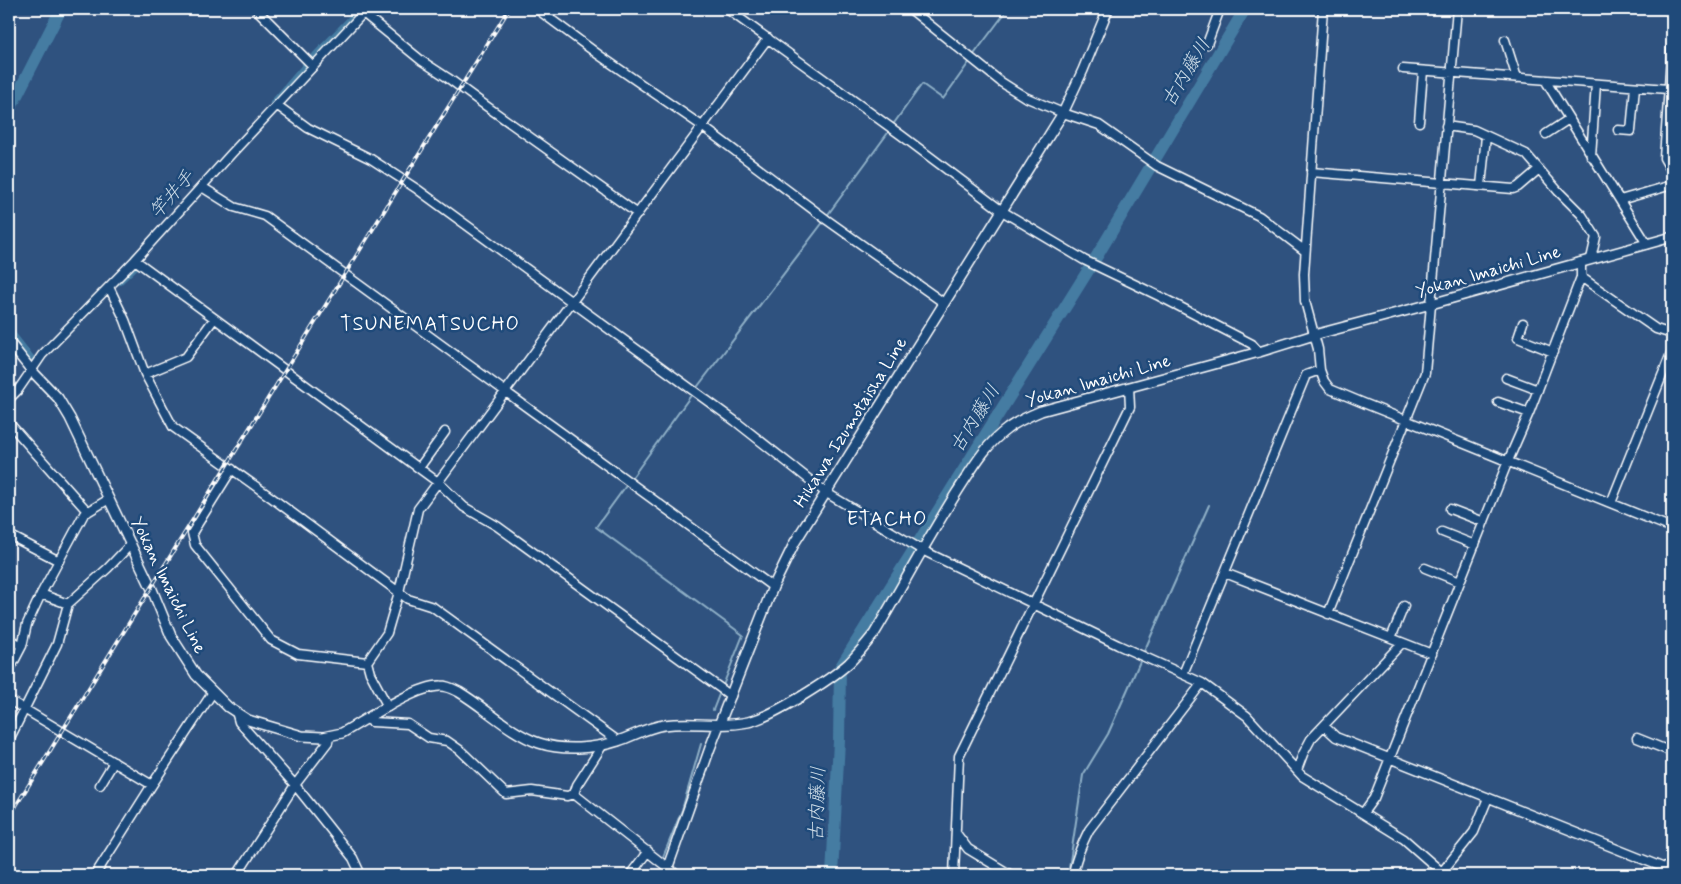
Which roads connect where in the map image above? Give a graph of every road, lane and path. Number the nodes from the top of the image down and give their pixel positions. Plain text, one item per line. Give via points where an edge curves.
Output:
1 (256, 9) edge
2 (537, 9) edge
3 (727, 9) edge
4 (910, 9) edge
5 (1108, 9) edge
6 (1220, 9) edge
7 (1323, 9) edge
8 (1456, 9) edge
9 (365, 11) edge
10 (768, 38) junction
11 (1505, 40) dead end
12 (1672, 43) edge
13 (1207, 44) dead end
14 (313, 66) junction
15 (1403, 69) dead end
16 (1423, 71) junction
17 (1450, 73) junction
18 (1517, 78) junction
19 (1545, 80) junction
20 (1596, 84) junction
21 (1635, 87) junction
22 (1668, 90) junction
23 (278, 106) junction
24 (1063, 113) junction
25 (1569, 120) junction
26 (1419, 122) dead end
27 (702, 126) junction
28 (1446, 126) junction
29 (1618, 130) dead end
30 (1546, 134) dead end
31 (1486, 136) junction
32 (1591, 156) junction
33 (1539, 169) junction
34 (1311, 172) junction
35 (1672, 172) edge
36 (1442, 182) junction
37 (1672, 185) edge
38 (1480, 186) junction
39 (202, 187) junction
40 (1620, 200) junction
41 (1002, 211) junction
42 (638, 214) junction
43 (1672, 237) edge
44 (1647, 244) junction
45 (1305, 251) junction
46 (1591, 259) junction
47 (135, 260) junction
48 (1581, 262) junction
49 (1581, 277) junction
50 (109, 287) junction
51 (944, 303) junction
52 (572, 304) junction
53 (1431, 304) junction
54 (214, 318) junction
55 (1523, 323) dead end
56 (1672, 334) edge
57 (1314, 335) junction
58 (9, 342) edge
59 (1672, 351) edge
60 (1259, 352) junction
61 (1553, 352) junction
62 (1320, 370) junction
63 (32, 371) junction
64 (146, 374) junction
65 (1506, 378) dead end
66 (1129, 387) junction
67 (1538, 390) junction
68 (506, 392) junction
69 (9, 399) edge
70 (1498, 402) dead end
71 (1529, 413) junction
72 (1407, 420) junction
73 (9, 422) edge
74 (445, 432) dead end
75 (1508, 461) junction
76 (418, 468) junction
77 (232, 469) junction
78 (439, 482) junction
79 (825, 492) junction
80 (109, 499) junction
81 (1611, 503) junction
82 (1450, 509) dead end
83 (88, 512) junction
84 (1484, 522) junction
85 (1672, 528) edge
86 (1442, 532) dead end
87 (9, 535) edge
88 (131, 544) junction
89 (1475, 545) junction
90 (922, 550) junction
91 (59, 561) junction
92 (1425, 568) dead end
93 (1225, 573) junction
94 (1460, 582) junction
95 (774, 587) junction
96 (398, 592) junction
97 (41, 594) junction
98 (68, 604) junction
99 (1034, 604) junction
100 (1404, 606) dead end
101 (1328, 614) junction
102 (1391, 638) junction
103 (9, 640) edge
104 (1402, 643) junction
105 (22, 646) junction
106 (1432, 654) junction
107 (367, 662) junction
108 (9, 671) edge
109 (1183, 674) junction
110 (1202, 683) junction
111 (213, 692) junction
112 (731, 696) junction
113 (9, 700) edge
114 (388, 707) junction
115 (25, 708) junction
116 (238, 715) junction
117 (367, 719) junction
118 (719, 725) junction
119 (1324, 726) junction
120 (329, 736) junction
121 (1637, 738) dead end
122 (9, 740) edge
123 (618, 741) junction
124 (602, 746) junction
125 (1672, 752) edge
126 (1390, 758) junction
127 (114, 762) junction
128 (1297, 770) junction
129 (100, 785) dead end
130 (152, 785) junction
131 (295, 785) junction
132 (574, 794) junction
133 (1488, 798) junction
134 (1363, 813) junction
135 (956, 833) junction
136 (648, 851) junction
137 (666, 871) edge
138 (1672, 871) edge
139 (1444, 874) edge
140 (95, 875) edge
141 (237, 875) edge
142 (361, 875) edge
143 (630, 875) edge
144 (678, 875) edge
145 (954, 875) edge
146 (1011, 875) edge
147 (1073, 875) edge

1 - 14 street
2 - 27 street
3 - 10 street
4 - 24 street via 1001,82
5 - 24 main road, Hikawa Izumotaisha Line
6 - 13 street
7 - 34 street
8 - 17 street
9 - 14 street
9 - 42 street via 422,61
10 - 27 street
10 - 41 street
11 - 18 street
12 - 22 street
14 - 23 street
15 - 16 street
16 - 17 street
16 - 26 street
17 - 18 street
17 - 28 street
18 - 19 street
19 - 20 street
19 - 25 street
20 - 21 street
20 - 32 street
21 - 22 street
21 - 29 street via 1631,131
22 - 35 street via 1664,158
23 - 39 street
23 - 52 street via 308,128 371,159 417,189
24 - 41 main road, Hikawa Izumotaisha Line
24 - 45 street via 1099,125 1157,166 1260,216
25 - 30 street
25 - 32 street
27 - 42 street
27 - 51 street
28 - 31 street via 1474,130
28 - 36 street
31 - 33 street via 1526,154
31 - 38 street
32 - 40 street
33 - 38 street via 1512,189
33 - 46 street via 1582,215 1596,237
34 - 36 street
34 - 45 street
36 - 38 street
36 - 53 street
37 - 40 street
39 - 47 street
39 - 68 street via 234,208 265,216
40 - 44 street
41 - 51 main road, Hikawa Izumotaisha Line
41 - 60 street via 1084,260 1252,344
42 - 52 street
43 - 44 main road, Yokan Imaichi Line
44 - 46 main road, Yokan Imaichi Line
45 - 57 street via 1305,301
46 - 48 main road, Yokan Imaichi Line
47 - 50 street
47 - 54 street
48 - 49 street
48 - 53 main road, Yokan Imaichi Line
49 - 56 street via 1656,329
49 - 61 street
50 - 63 street via 42,355
50 - 64 street
51 - 79 main road, Hikawa Izumotaisha Line
52 - 68 street
52 - 79 street via 735,421
53 - 57 main road, Yokan Imaichi Line
53 - 72 street via 1425,373
54 - 64 street via 186,357
54 - 76 street
55 - 61 street via 1518,338
57 - 60 main road, Yokan Imaichi Line
57 - 62 street
58 - 63 main road, Yokan Imaichi Line
59 - 81 street
60 - 66 main road, Yokan Imaichi Line
61 - 67 street
62 - 72 street via 1330,389
62 - 93 street via 1306,375
63 - 69 street
63 - 80 main road, Yokan Imaichi Line via 58,398
64 - 77 street via 173,427
65 - 67 street
66 - 90 main road, Yokan Imaichi Line via 1041,411 1006,429 979,458
66 - 99 street via 1130,407
67 - 71 street
68 - 78 street
68 - 95 street
70 - 71 street
71 - 75 street
72 - 75 street
72 - 101 street
73 - 83 street
74 - 76 street
75 - 81 street
75 - 84 street
76 - 78 street
77 - 96 street
77 - 107 street via 192,533 194,545 271,640 298,654
78 - 96 street via 418,509
78 - 112 street via 464,507 497,526
79 - 90 street
79 - 95 main road, Hikawa Izumotaisha Line via 795,542
80 - 83 street
80 - 88 main road, Yokan Imaichi Line
81 - 85 street
82 - 84 street
83 - 91 street
84 - 89 street
86 - 89 street
87 - 91 street
88 - 98 street
88 - 111 main road, Yokan Imaichi Line via 179,650 196,675
89 - 94 street
90 - 99 street
90 - 118 main road, Yokan Imaichi Line via 874,634 848,663 768,716 750,722
91 - 97 street
92 - 94 street
93 - 101 street
93 - 109 street
94 - 106 street
95 - 112 main road, Hikawa Izumotaisha Line
96 - 107 street via 387,633
96 - 123 street via 433,607
97 - 98 street
97 - 105 street via 27,624
98 - 115 street via 57,644
99 - 109 street
99 - 135 street via 959,756
100 - 102 street
101 - 102 street
102 - 104 street
103 - 105 street
104 - 106 street
104 - 119 street
105 - 108 street
106 - 126 street
107 - 114 street
109 - 110 street
110 - 128 street via 1247,716
110 - 147 street via 1089,830
111 - 116 main road, Yokan Imaichi Line
111 - 130 street
112 - 118 main road, Hikawa Izumotaisha Line
113 - 115 street
114 - 117 main road, Yokan Imaichi Line
114 - 124 main road, Yokan Imaichi Line via 414,693 440,686 473,700 523,736 539,743 575,748
115 - 122 street
115 - 127 street
116 - 120 main road, Yokan Imaichi Line via 302,736
116 - 131 street via 240,722
117 - 120 main road, Yokan Imaichi Line via 342,733
117 - 132 street via 408,724 429,738 447,741 506,794 532,791
118 - 123 main road, Yokan Imaichi Line via 664,725
118 - 137 main road, Hikawa Izumotaisha Line
119 - 126 street via 1336,737
119 - 128 street via 1311,739
120 - 131 street via 328,742
121 - 125 street
123 - 124 main road, Yokan Imaichi Line
124 - 132 street
126 - 133 street
126 - 134 street via 1374,798
127 - 129 street
127 - 130 street
128 - 134 street
130 - 140 street
131 - 141 street
131 - 142 street via 354,858
132 - 136 street
133 - 138 street
133 - 139 street via 1474,832
134 - 139 street via 1404,839
135 - 145 street
135 - 146 street via 968,849
136 - 137 street
136 - 143 street
137 - 144 street

